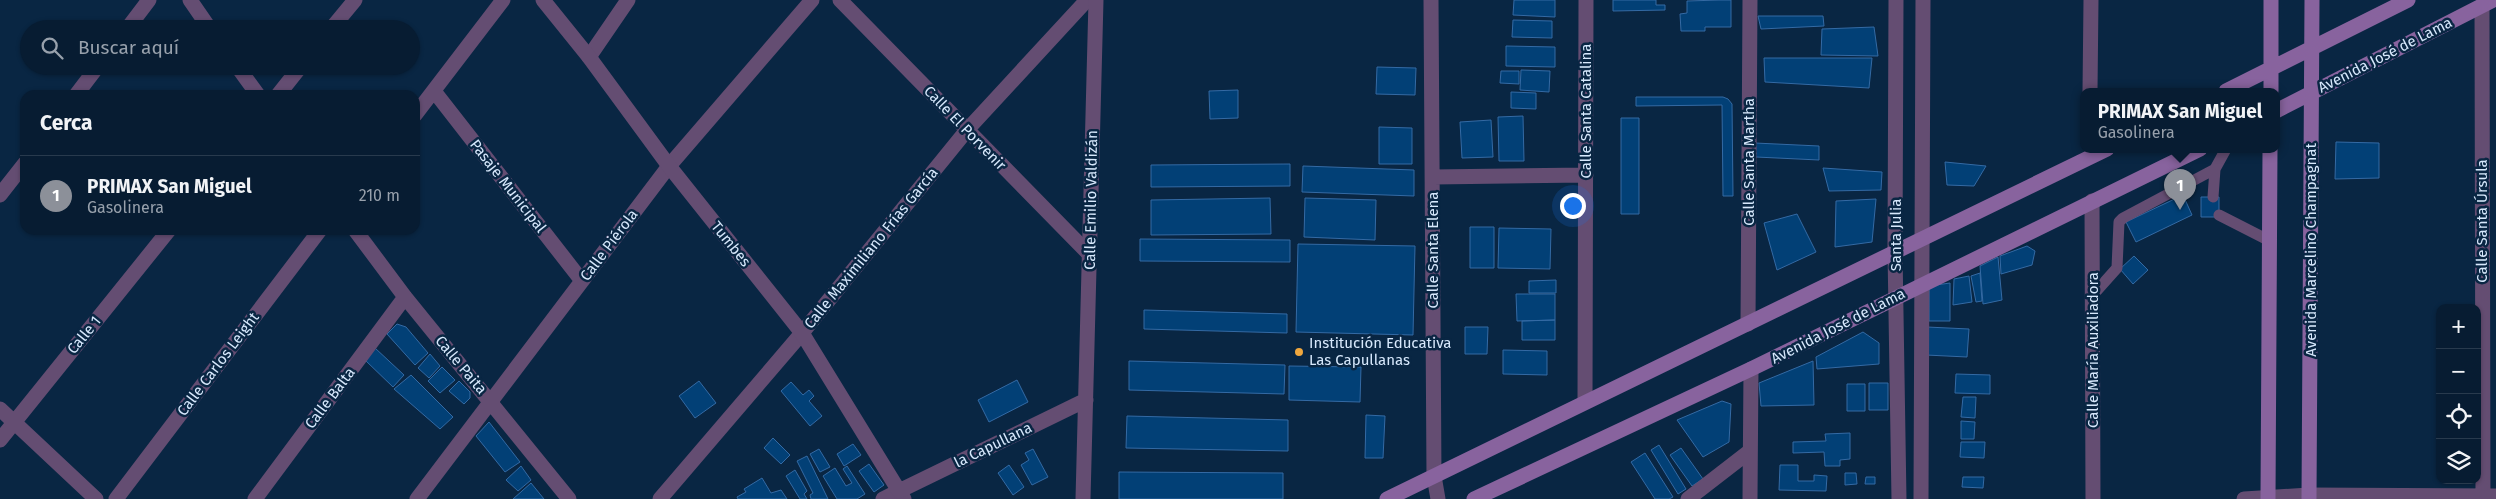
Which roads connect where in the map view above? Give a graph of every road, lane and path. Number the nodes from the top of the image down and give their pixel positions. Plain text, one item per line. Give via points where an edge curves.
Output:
1 (149, 0) edge
2 (190, 0) edge
3 (355, 0) edge
4 (503, 0) edge
5 (543, 0) edge
6 (628, 0) edge
7 (812, 0) edge
8 (840, 0) edge
9 (1087, 0) edge
10 (1096, 0) edge
11 (1431, 0) edge
12 (1586, 0) edge
13 (1750, 0) edge
14 (1896, 0) edge
15 (1923, 0) edge
16 (2091, 0) edge
17 (2271, 0) edge
18 (2312, 0) edge
19 (2408, 0) edge
20 (2487, 3) edge
21 (134, 20) edge
22 (204, 20) edge
23 (338, 20) edge
24 (2312, 48) junction
25 (589, 57) junction
26 (2271, 70) junction
27 (91, 75) edge
28 (244, 75) edge
29 (294, 75) edge
30 (2090, 88) edge
31 (2232, 88) edge
32 (2271, 88) edge
33 (80, 90) edge
34 (254, 90) edge
35 (282, 90) edge
36 (434, 91) junction
37 (2312, 93) junction
38 (420, 109) edge
39 (2280, 109) edge
40 (967, 130) junction
41 (2090, 153) edge
42 (2192, 153) edge
43 (2224, 153) edge
44 (2270, 153) edge
45 (669, 166) junction
46 (2215, 169) junction
47 (20, 170) edge
48 (1586, 175) junction
49 (1433, 177) junction
50 (0, 196) edge
51 (2213, 197) dead end
52 (2092, 201) junction
53 (2219, 215) dead end
54 (165, 235) edge
55 (316, 235) edge
56 (360, 235) edge
57 (1922, 238) junction
58 (2270, 241) junction
59 (1895, 251) junction
60 (1090, 255) junction
61 (582, 281) junction
62 (1922, 284) junction
63 (1896, 296) junction
64 (2092, 296) junction
65 (405, 297) junction
66 (1748, 324) junction
67 (802, 333) junction
68 (1751, 369) junction
69 (1086, 400) junction
70 (491, 401) junction
71 (1585, 402) junction
72 (0, 409) edge
73 (13, 424) junction
74 (0, 440) edge
75 (1750, 451) junction
76 (1434, 476) junction
77 (902, 495) edge
78 (2490, 496) edge
79 (2309, 497) edge
80 (2268, 498) edge
81 (96, 499) edge
82 (116, 499) edge
83 (255, 499) edge
84 (418, 499) edge
85 (569, 499) edge
86 (660, 499) edge
87 (883, 499) edge
88 (1083, 499) edge
89 (1387, 499) edge
90 (1438, 499) edge
91 (1474, 499) edge
92 (1688, 499) edge
93 (1750, 499) edge
94 (1899, 499) edge
95 (1920, 499) edge
96 (2093, 499) edge
97 (2244, 499) edge

1 - 21 street
2 - 22 street
3 - 23 street
4 - 36 street
5 - 25 street, Tumbes
6 - 25 street
7 - 45 street, Calle Piérola
8 - 40 street, Calle El Porvenir
9 - 40 street, Calle Maximiliano Frías García
10 - 60 street, Calle Emilio Valdizán
11 - 49 street, Calle Santa Elena
12 - 48 street, Calle Santa Catalina
13 - 66 street, Calle Santa Martha
14 - 59 street, Santa Julia
15 - 57 street, Santa Julia
16 - 30 street
17 - 26 main road
18 - 24 main road, Avenida Marcelino Champagnat
19 - 24 main road
20 - 37 main road, Avenida José de Lama
20 - 78 street, Calle Santa Úrsula
24 - 26 main road
24 - 37 main road, Avenida Marcelino Champagnat
25 - 45 street, Tumbes
26 - 31 main road
26 - 32 main road
27 - 33 street
28 - 34 street
29 - 35 street
36 - 38 street
36 - 61 street, Pasaje Municipal
37 - 39 main road, Avenida José de Lama
37 - 79 main road, Avenida Marcelino Champagnat
40 - 60 street, Calle El Porvenir
40 - 67 street, Calle Maximiliano Frías García
41 - 57 main road
42 - 52 main road, Avenida José de Lama
43 - 46 lane
44 - 58 main road
45 - 61 street, Calle Piérola
45 - 67 street, Tumbes
46 - 51 lane
46 - 64 lane via 2123,218 2120,222 2117,268
47 - 50 street
48 - 49 street
48 - 71 street, Calle Santa Catalina
49 - 76 street, Calle Santa Elena
52 - 62 main road, Avenida José de Lama
52 - 64 street, Calle María Auxiliadora
53 - 58 lane
54 - 73 street, Calle 1
55 - 82 street, Calle Carlos Leight
56 - 65 street, Calle Paita
57 - 59 main road
57 - 62 street, Santa Julia
58 - 80 main road
59 - 63 street, Santa Julia
59 - 66 main road
60 - 69 street, Calle Emilio Valdizán
61 - 70 street, Calle Piérola
62 - 63 main road, Avenida José de Lama
62 - 95 street, Santa Julia
63 - 68 main road, Avenida José de Lama
63 - 94 street, Santa Julia
64 - 96 street, Calle María Auxiliadora
65 - 70 street, Calle Paita
65 - 83 street, Calle Balta
66 - 71 main road
67 - 77 street, Tumbes
67 - 86 street, Calle Maximiliano Frías García
68 - 75 street
68 - 91 main road, Avenida José de Lama
69 - 77 street, la Capullana
69 - 88 street, Calle Emilio Valdizán
70 - 84 street, Calle Piérola
70 - 85 street, Calle Paita
71 - 76 main road
72 - 73 street
73 - 74 street, Calle 1
73 - 81 street
75 - 92 street
75 - 93 street
76 - 89 main road
76 - 90 street, Calle Santa Elena
77 - 87 street, la Capullana
78 - 79 street
79 - 80 street
80 - 97 street

